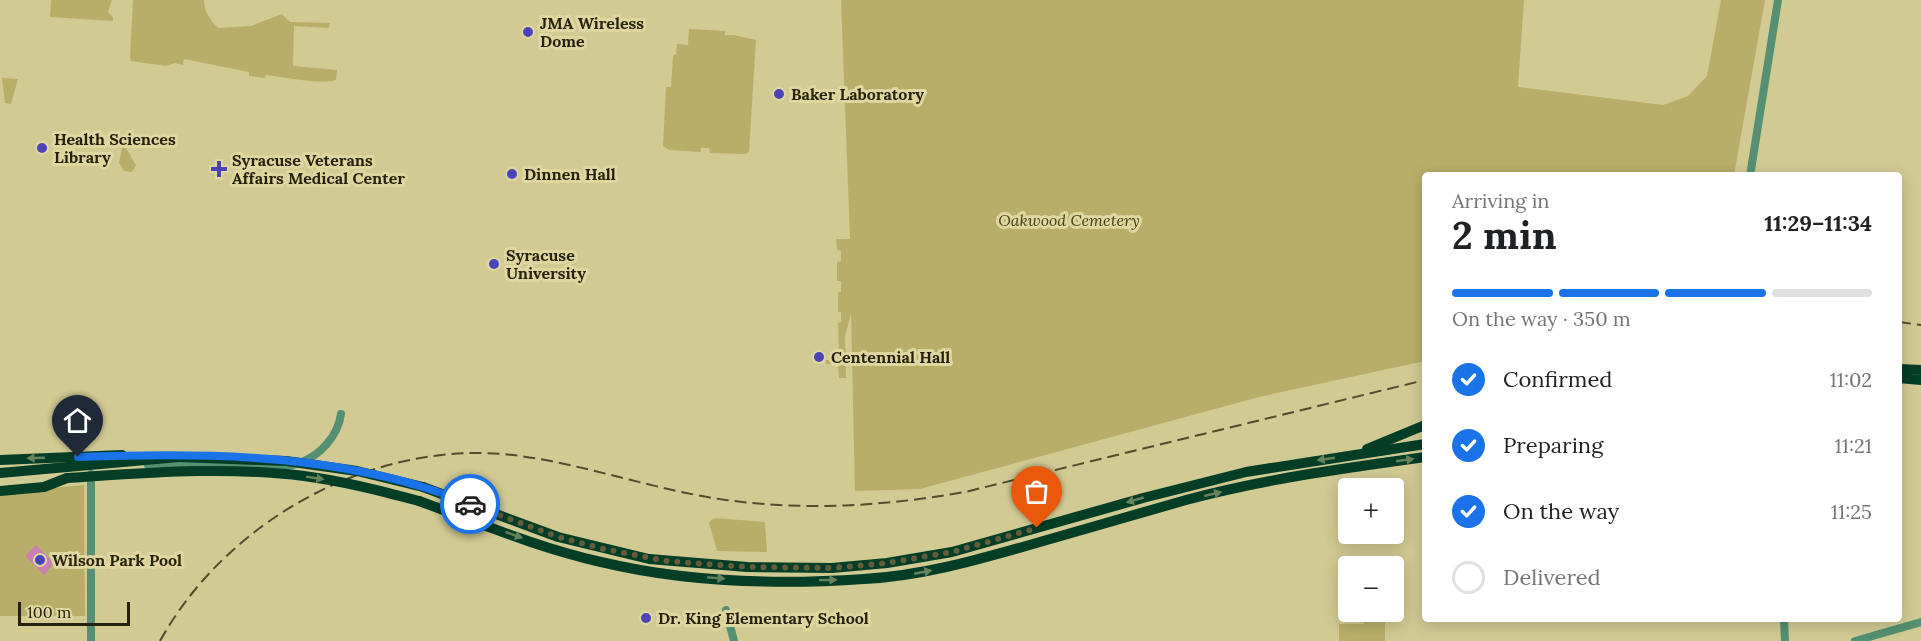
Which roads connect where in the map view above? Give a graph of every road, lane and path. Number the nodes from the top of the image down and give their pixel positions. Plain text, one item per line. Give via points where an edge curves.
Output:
1 (1778, 0) edge
2 (1750, 172) edge
3 (1902, 369) edge
4 (1921, 370) edge
5 (1902, 378) edge
6 (1921, 380) edge
7 (341, 414) dead end
8 (1422, 426) edge
9 (1422, 444) edge
10 (1354, 455) junction
11 (179, 456) junction
12 (1422, 457) edge
13 (0, 460) edge
14 (91, 469) junction
15 (0, 475) edge
16 (67, 478) junction
17 (0, 484) edge
18 (0, 491) edge
19 (726, 610) dead end
20 (1784, 622) edge
21 (1921, 622) edge
22 (91, 641) edge
23 (734, 641) edge
24 (1785, 641) edge
25 (1855, 641) edge

1 - 2 street
3 - 4 highway
5 - 6 highway
7 - 14 street via 333,438 310,458 293,465 183,463
8 - 10 highway
9 - 10 highway
10 -> 11 highway, bridge via 1246,472 952,552 860,566 805,569 682,563 627,554 558,537 423,487 357,471 286,461
11 -> 13 highway
11 - 15 highway
16 -> 12 highway, bridge via 236,471 302,476 419,501 556,550 602,562 682,576 865,579 961,564 1255,484
14 - 15 street
14 - 22 street
16 - 17 highway
16 - 18 highway via 44,487
19 - 23 street
20 - 24 street
21 - 25 street

